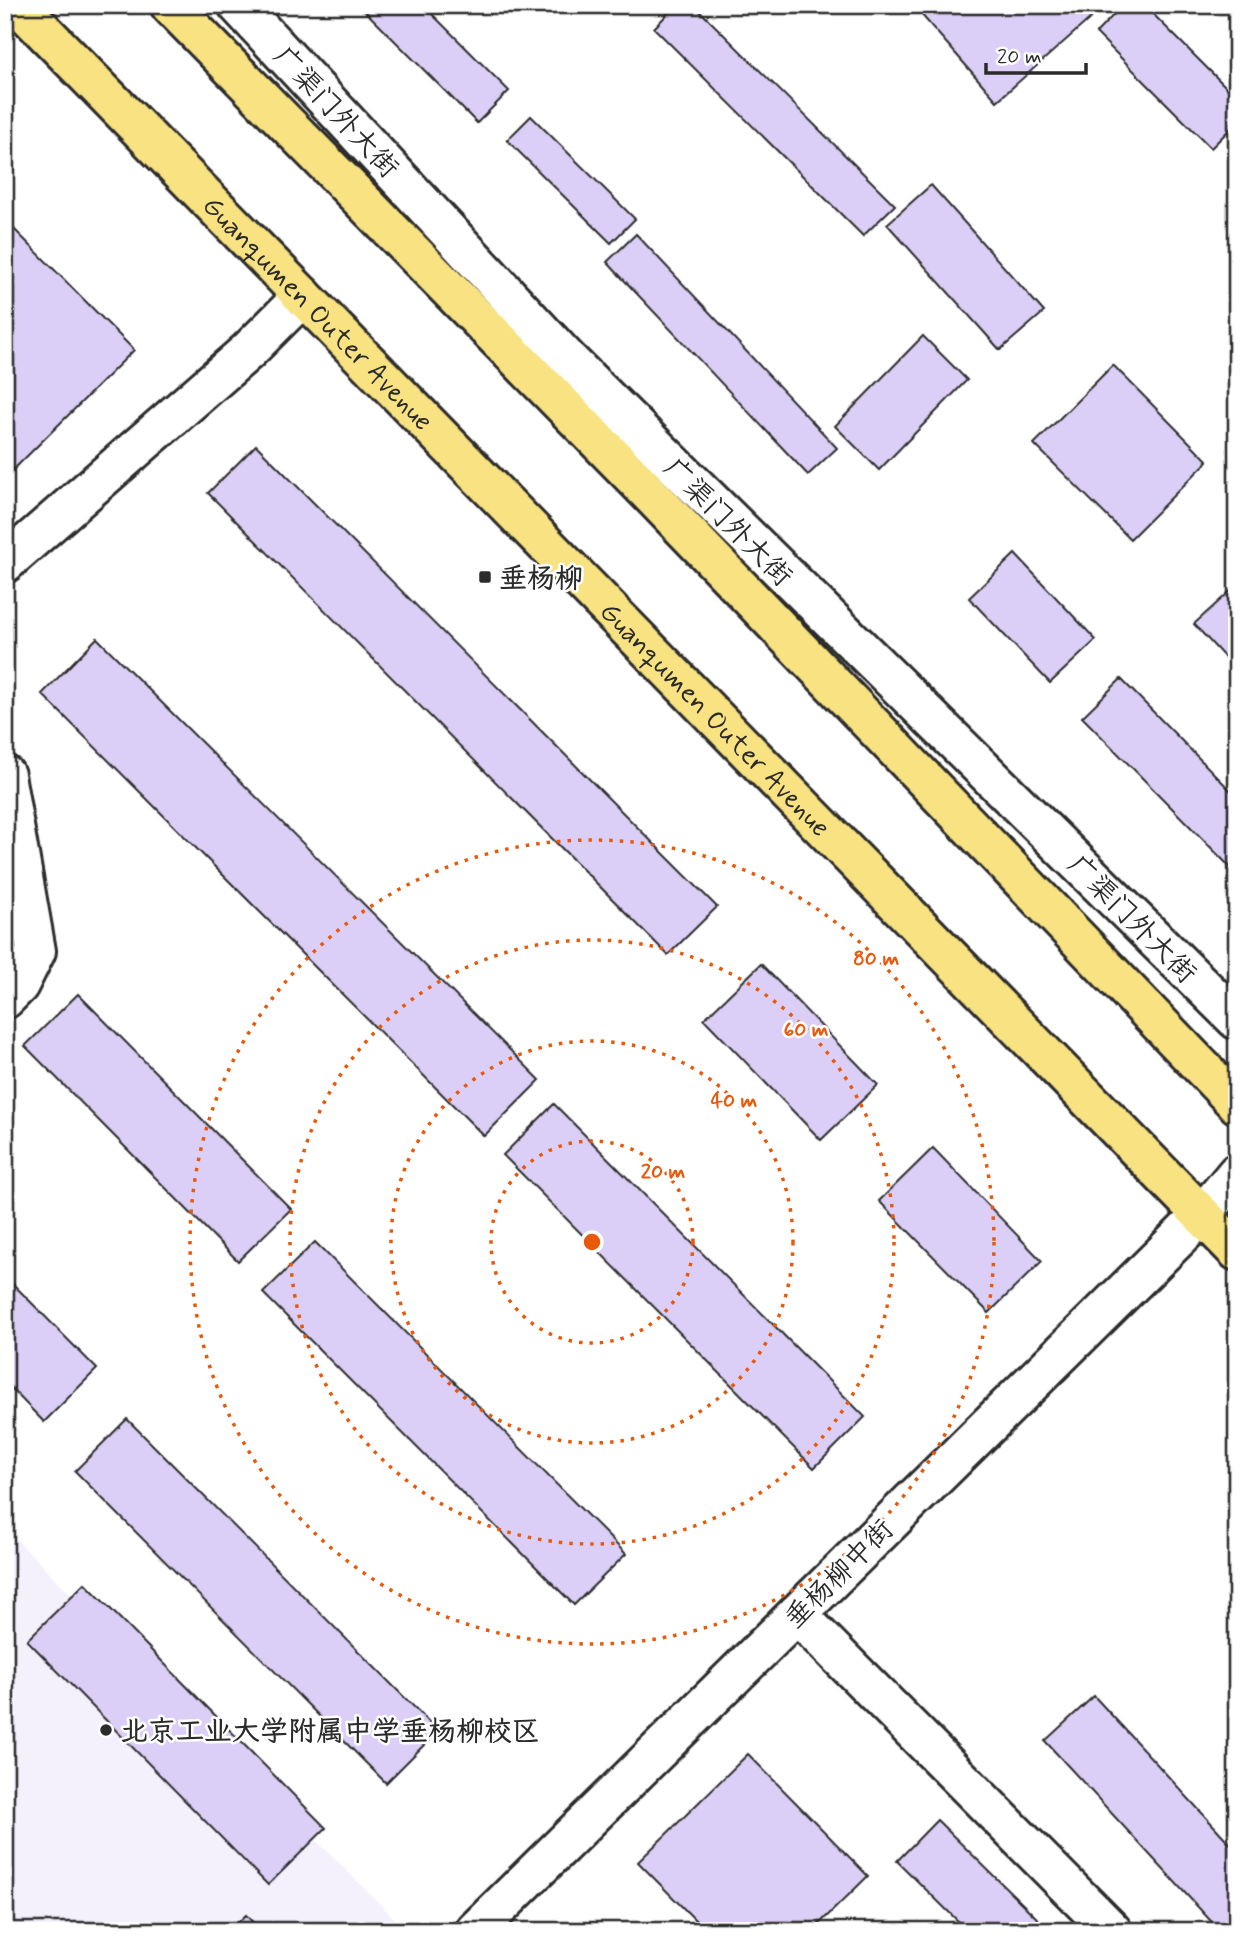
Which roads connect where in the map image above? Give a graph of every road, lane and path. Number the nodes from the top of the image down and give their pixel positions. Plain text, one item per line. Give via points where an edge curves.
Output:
1 (18, 5) edge
2 (170, 5) edge
3 (238, 5) edge
4 (303, 296) junction
5 (5, 563) edge
6 (5, 775) edge
7 (5, 999) edge
8 (1237, 1020) edge
9 (1237, 1104) edge
10 (1237, 1172) edge
11 (1237, 1197) edge
12 (1202, 1215) junction
13 (1237, 1251) edge
14 (797, 1614) junction
15 (475, 1931) edge
16 (1112, 1931) edge

1 - 4 main road, Guanqumen Outer Avenue
2 - 9 main road via 652,496
3 - 8 street, 广渠门外大街 via 567,359
4 - 5 street via 248,351
4 - 12 main road, Guanqumen Outer Avenue
6 - 7 street via 36,951 19,985
10 - 12 street
11 - 12 street
12 - 13 main road, Guanqumen Outer Avenue
12 - 14 street, 垂杨柳中街
14 - 15 street, 垂杨柳中街
14 - 16 street

